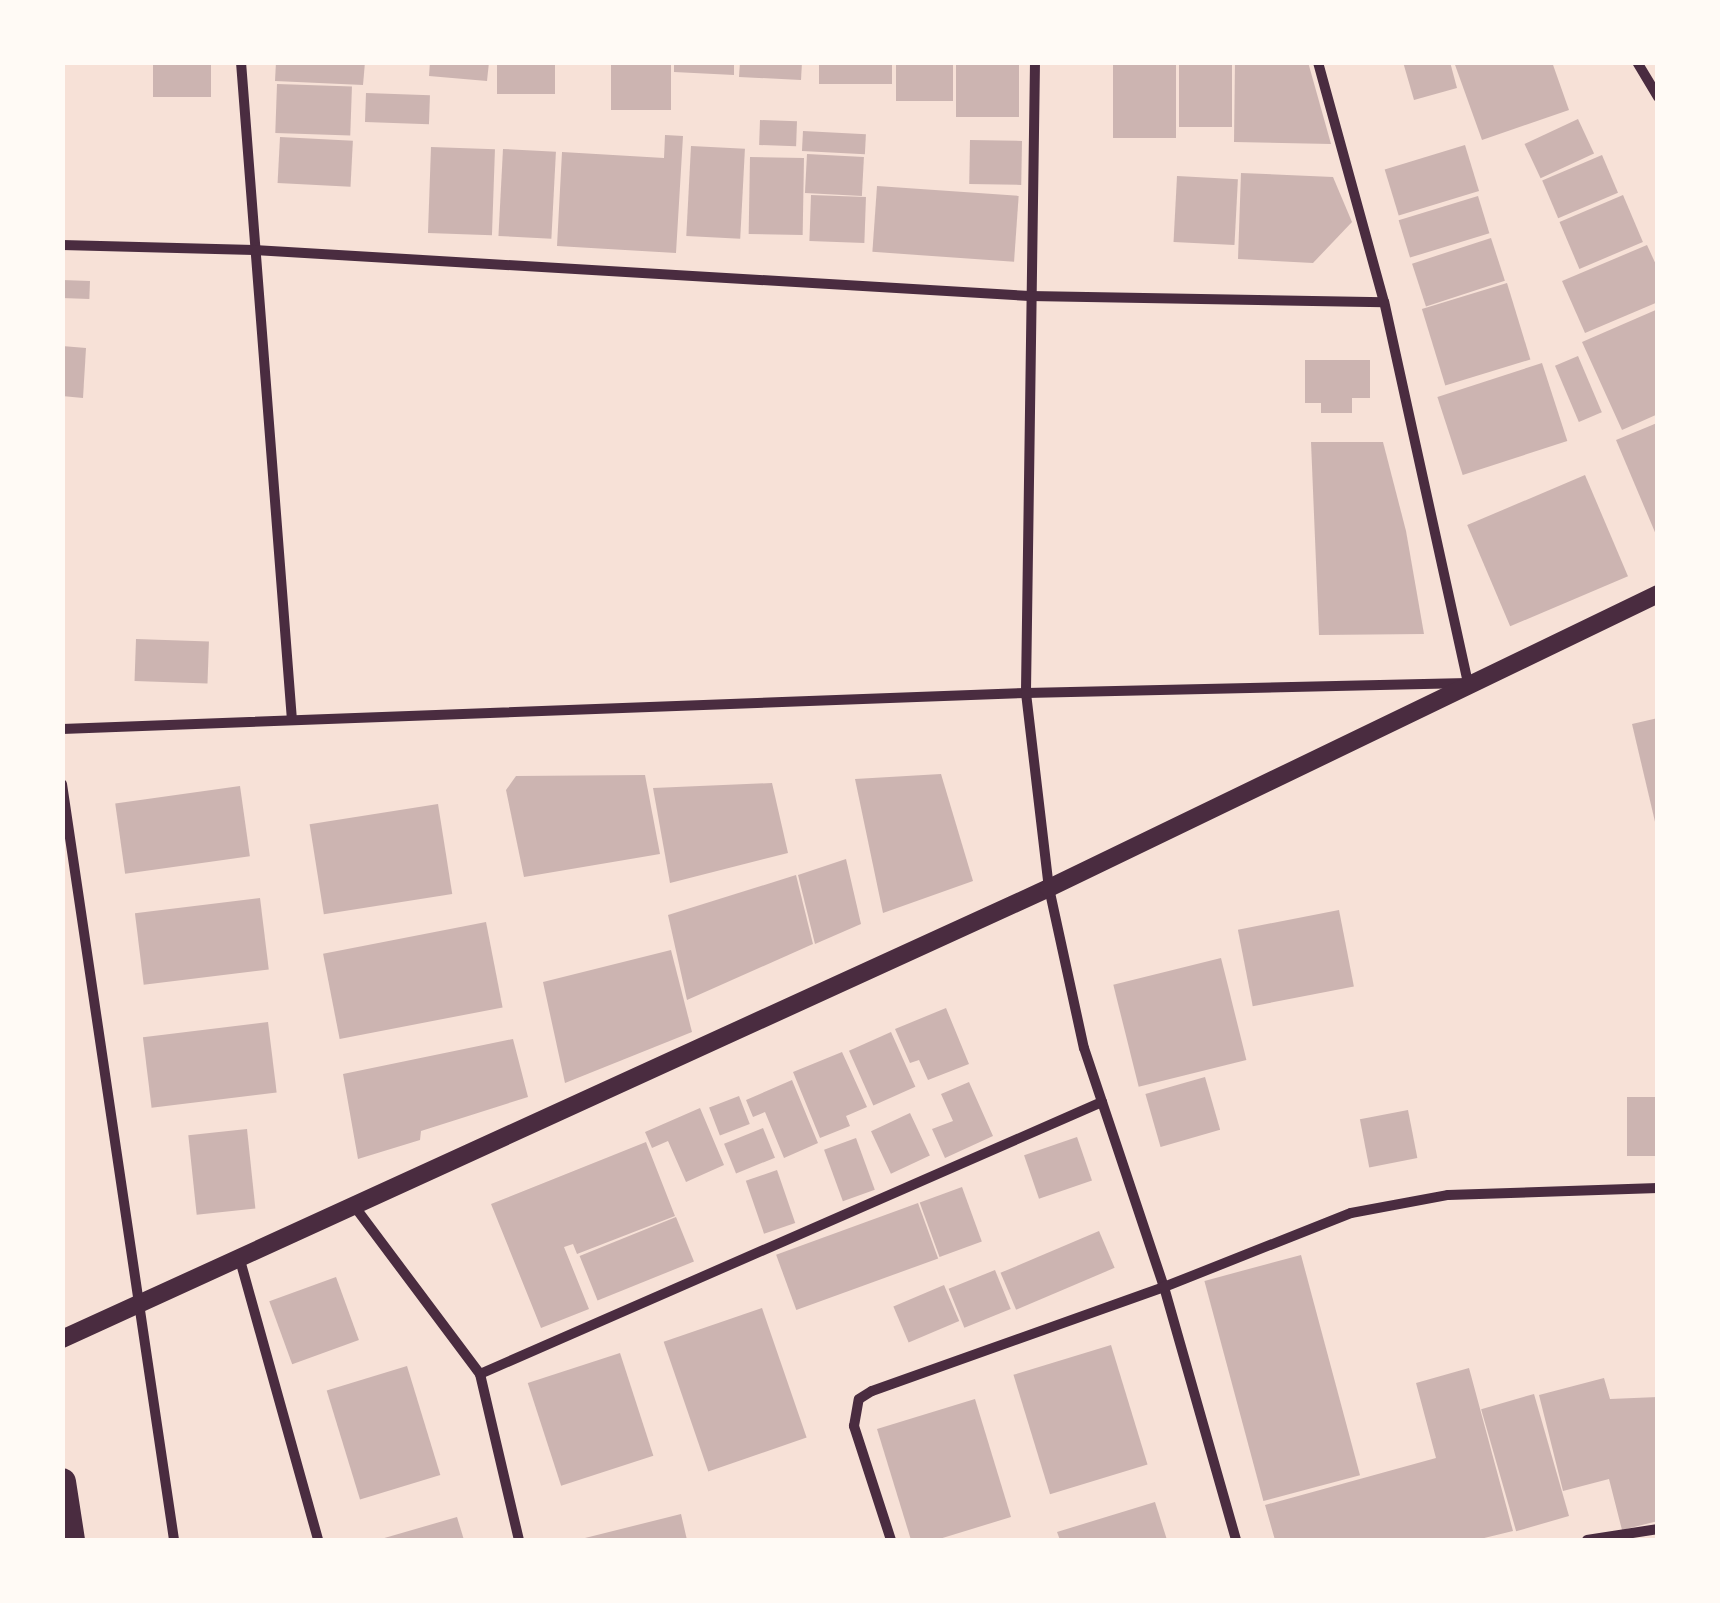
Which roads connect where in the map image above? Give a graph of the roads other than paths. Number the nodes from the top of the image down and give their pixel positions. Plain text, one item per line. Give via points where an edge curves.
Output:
1 (241, 62) edge
2 (1035, 62) edge
3 (1318, 62) edge
4 (1637, 62) edge
5 (1658, 97) edge
6 (62, 245) edge
7 (254, 250) junction
8 (1030, 296) junction
9 (1384, 302) junction
10 (1658, 594) edge
11 (1468, 683) junction
12 (1026, 693) junction
13 (292, 720) junction
14 (62, 729) edge
15 (62, 784) edge
16 (1049, 888) junction
17 (1102, 1102) junction
18 (1658, 1188) edge
19 (355, 1207) junction
20 (240, 1260) junction
21 (1164, 1287) junction
22 (139, 1305) junction
23 (62, 1340) edge
24 (480, 1374) junction
25 (62, 1482) edge
26 (1658, 1529) edge
27 (71, 1540) edge
28 (174, 1540) edge
29 (318, 1540) edge
30 (519, 1540) edge
31 (891, 1540) edge
32 (1236, 1540) edge
33 (1586, 1540) edge

1 - 7 street
2 - 8 street
3 - 9 street
4 - 5 street
6 - 7 street
7 - 8 street
7 - 13 street
8 - 9 street
8 - 12 street
9 - 11 street
10 - 11 street
11 - 12 street
11 - 16 street
12 - 13 street
12 - 16 street
13 - 14 street
15 - 22 street
16 - 17 street
16 - 19 street
17 - 21 street
17 - 24 street
18 - 21 street via 1448,1196 1352,1213
19 - 20 street
19 - 24 street
20 - 22 street
20 - 29 street
21 - 31 street via 859,1399 854,1426
21 - 32 street
22 - 23 street
22 - 28 street
24 - 30 street
25 - 27 highway
26 - 33 street

